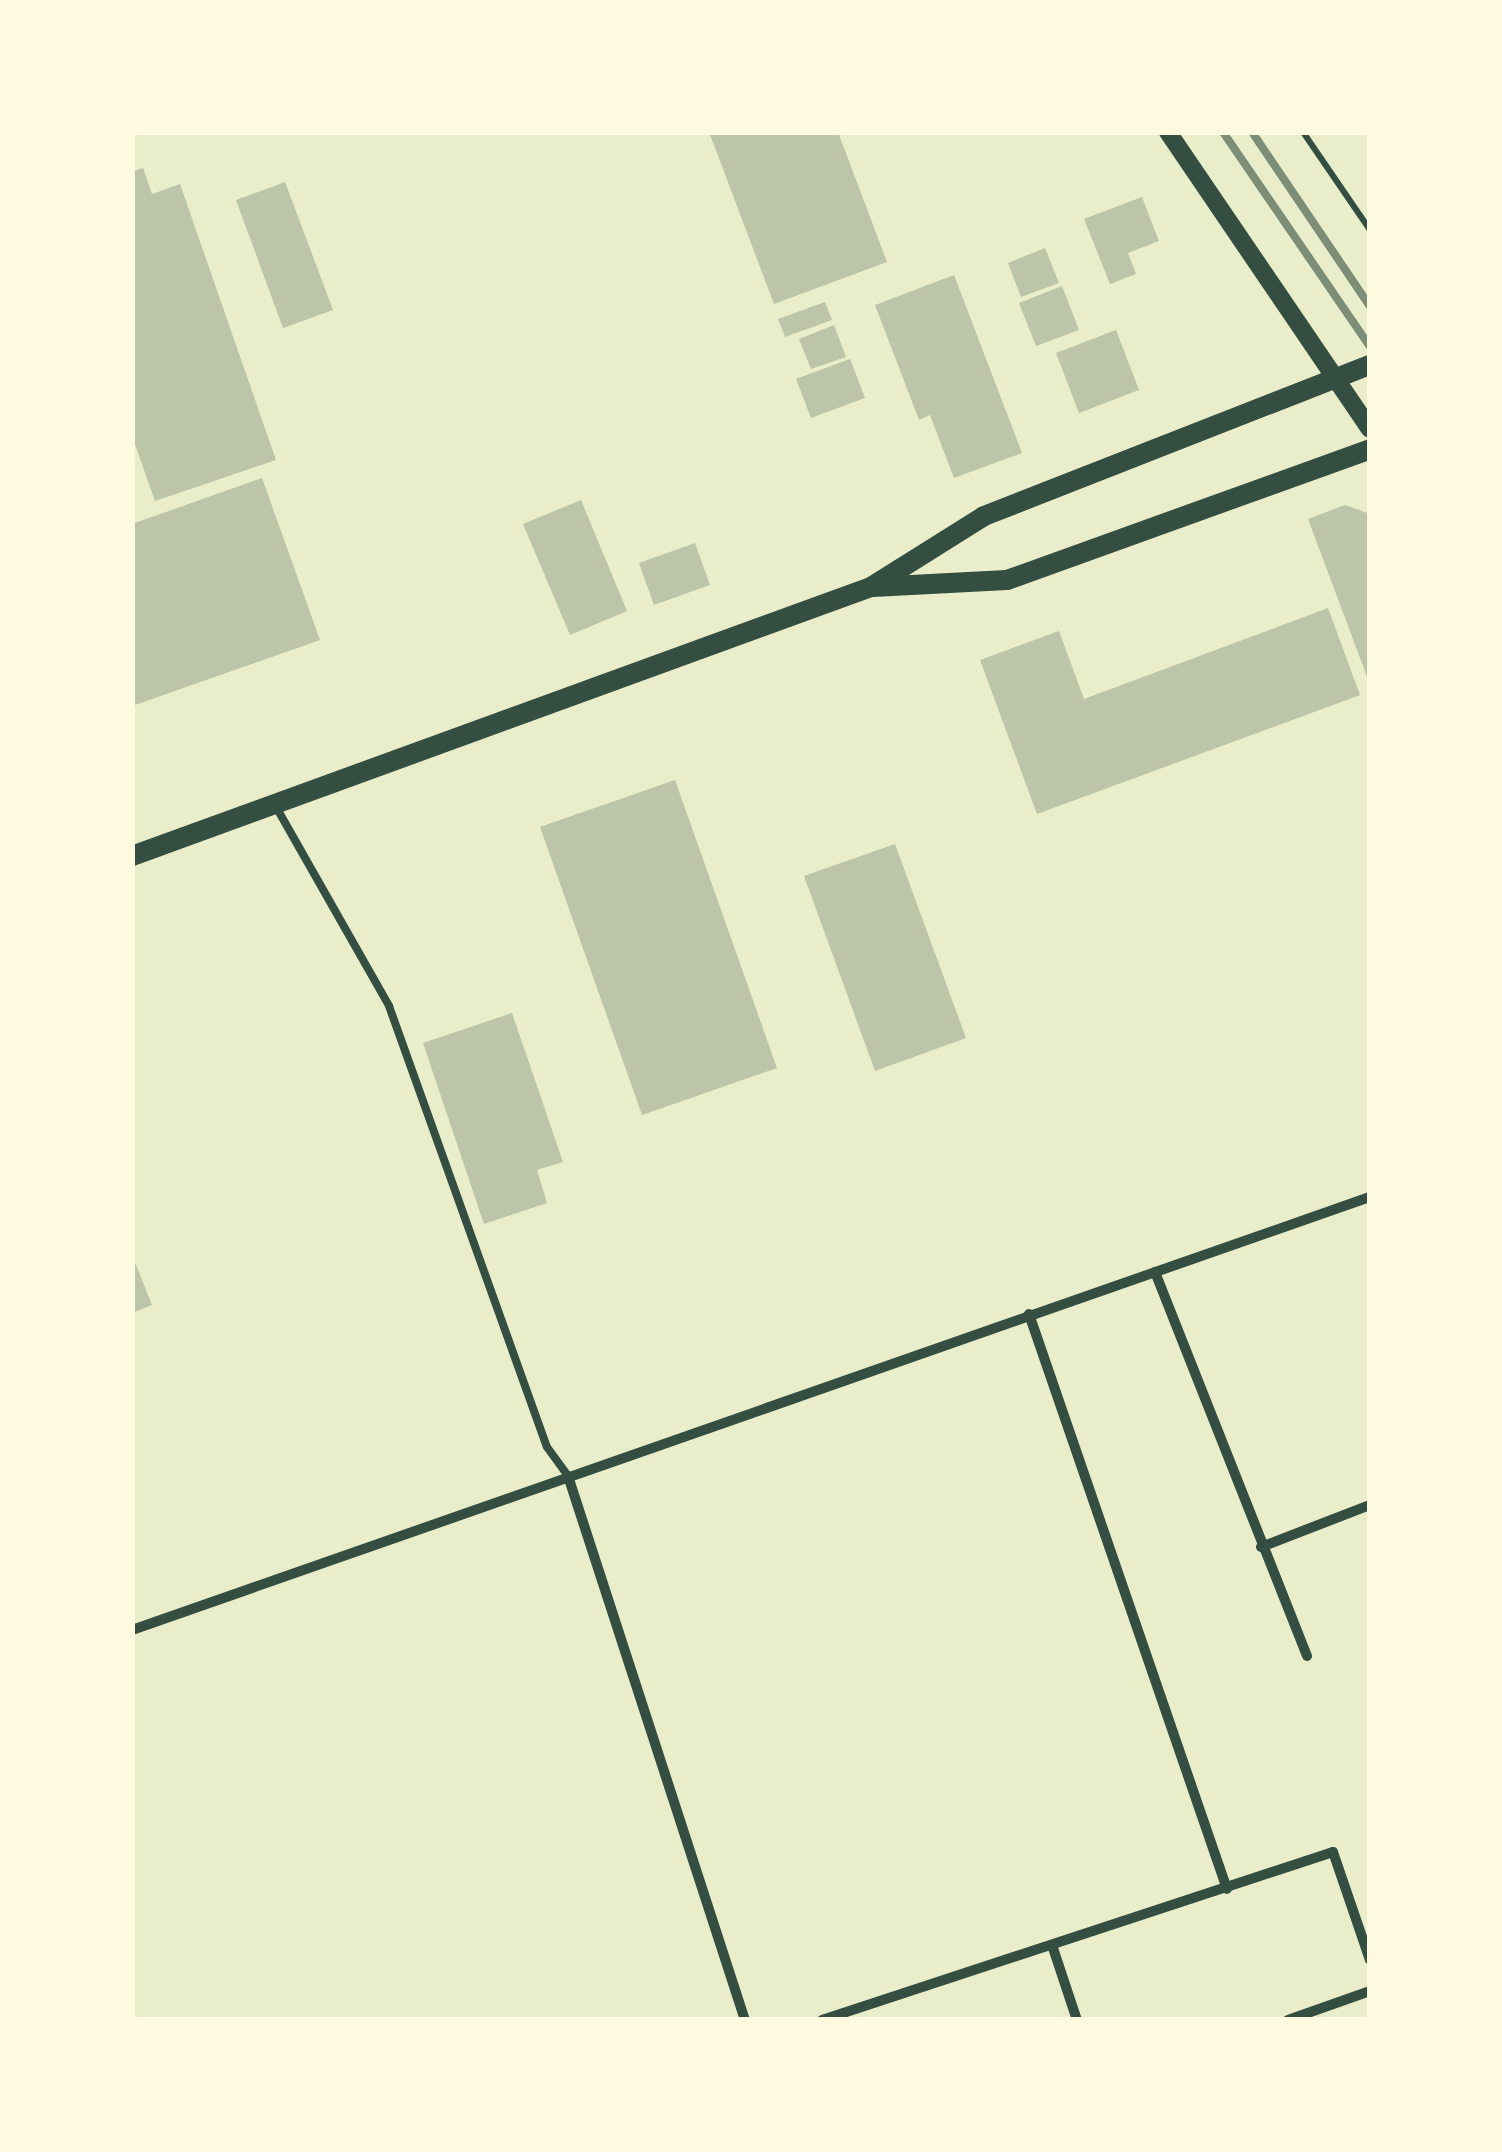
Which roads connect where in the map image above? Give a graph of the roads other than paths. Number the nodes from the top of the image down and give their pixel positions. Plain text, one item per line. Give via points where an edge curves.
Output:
1 (1168, 132) edge
2 (1370, 365) edge
3 (1334, 377) junction
4 (1370, 429) edge
5 (1370, 449) edge
6 (871, 587) junction
7 (274, 804) junction
8 (132, 856) edge
9 (1370, 1197) edge
10 (1155, 1272) junction
11 (1029, 1314) junction
12 (568, 1476) junction
13 (1370, 1505) edge
14 (1261, 1547) junction
15 (132, 1630) edge
16 (1307, 1656) dead end
17 (1227, 1889) junction
18 (1052, 1945) junction
19 (1370, 1960) edge
20 (1370, 1990) edge
21 (745, 2020) edge
22 (822, 2020) edge
23 (1076, 2020) edge
24 (1288, 2020) edge

1 - 3 street
2 - 3 main road
3 - 4 street
3 - 6 main road via 984,516
5 - 6 main road via 1007,580
6 - 7 main road
7 - 8 main road
7 - 12 lane via 389,1006 546,1448
9 - 10 street
10 - 11 street
10 - 14 street
11 - 12 street
11 - 17 street
12 - 15 street
12 - 21 street
13 - 14 street
14 - 16 street
17 - 18 street
17 - 19 street via 1333,1852
18 - 22 street
18 - 23 street
20 - 24 street

